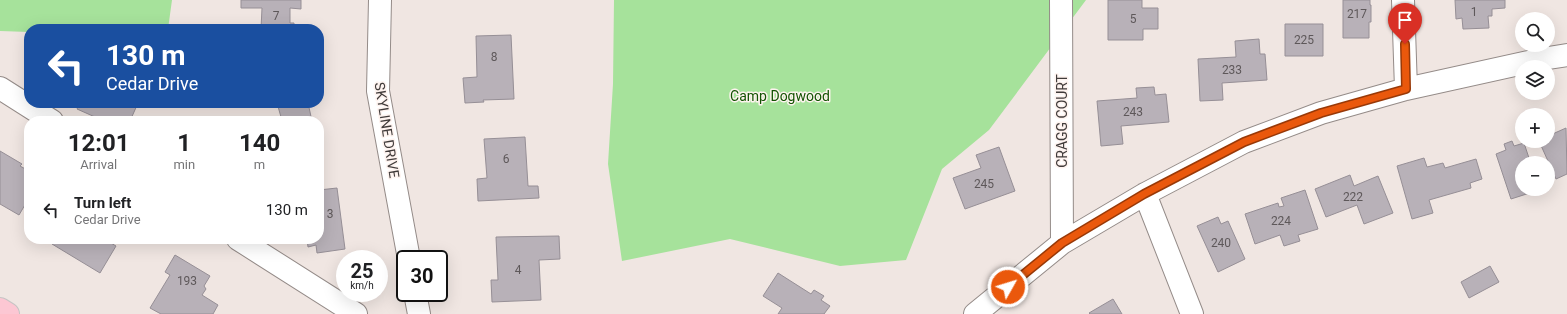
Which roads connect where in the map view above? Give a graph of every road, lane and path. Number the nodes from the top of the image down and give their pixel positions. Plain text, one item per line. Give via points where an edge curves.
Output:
1 (380, 0) edge
2 (1061, 0) edge
3 (1403, 0) edge
4 (1567, 55) edge
5 (0, 88) edge
6 (1406, 89) junction
7 (24, 103) edge
8 (32, 108) edge
9 (44, 116) edge
10 (1144, 194) junction
11 (1062, 243) junction
12 (246, 244) edge
13 (407, 250) edge
14 (417, 302) edge
15 (0, 309) edge
16 (8, 314) edge
17 (356, 314) edge
18 (419, 314) edge
19 (975, 314) edge
20 (1192, 314) edge

1 - 13 street, SKYLINE DRIVE via 378,91
2 - 11 street, CRAGG COURT
3 - 6 street
4 - 6 street via 1542,58
5 - 7 street
6 - 10 street via 1321,113 1244,142
8 - 9 street
10 - 11 street
10 - 20 street
11 - 19 street
12 - 17 street
14 - 18 street
15 - 16 main road

